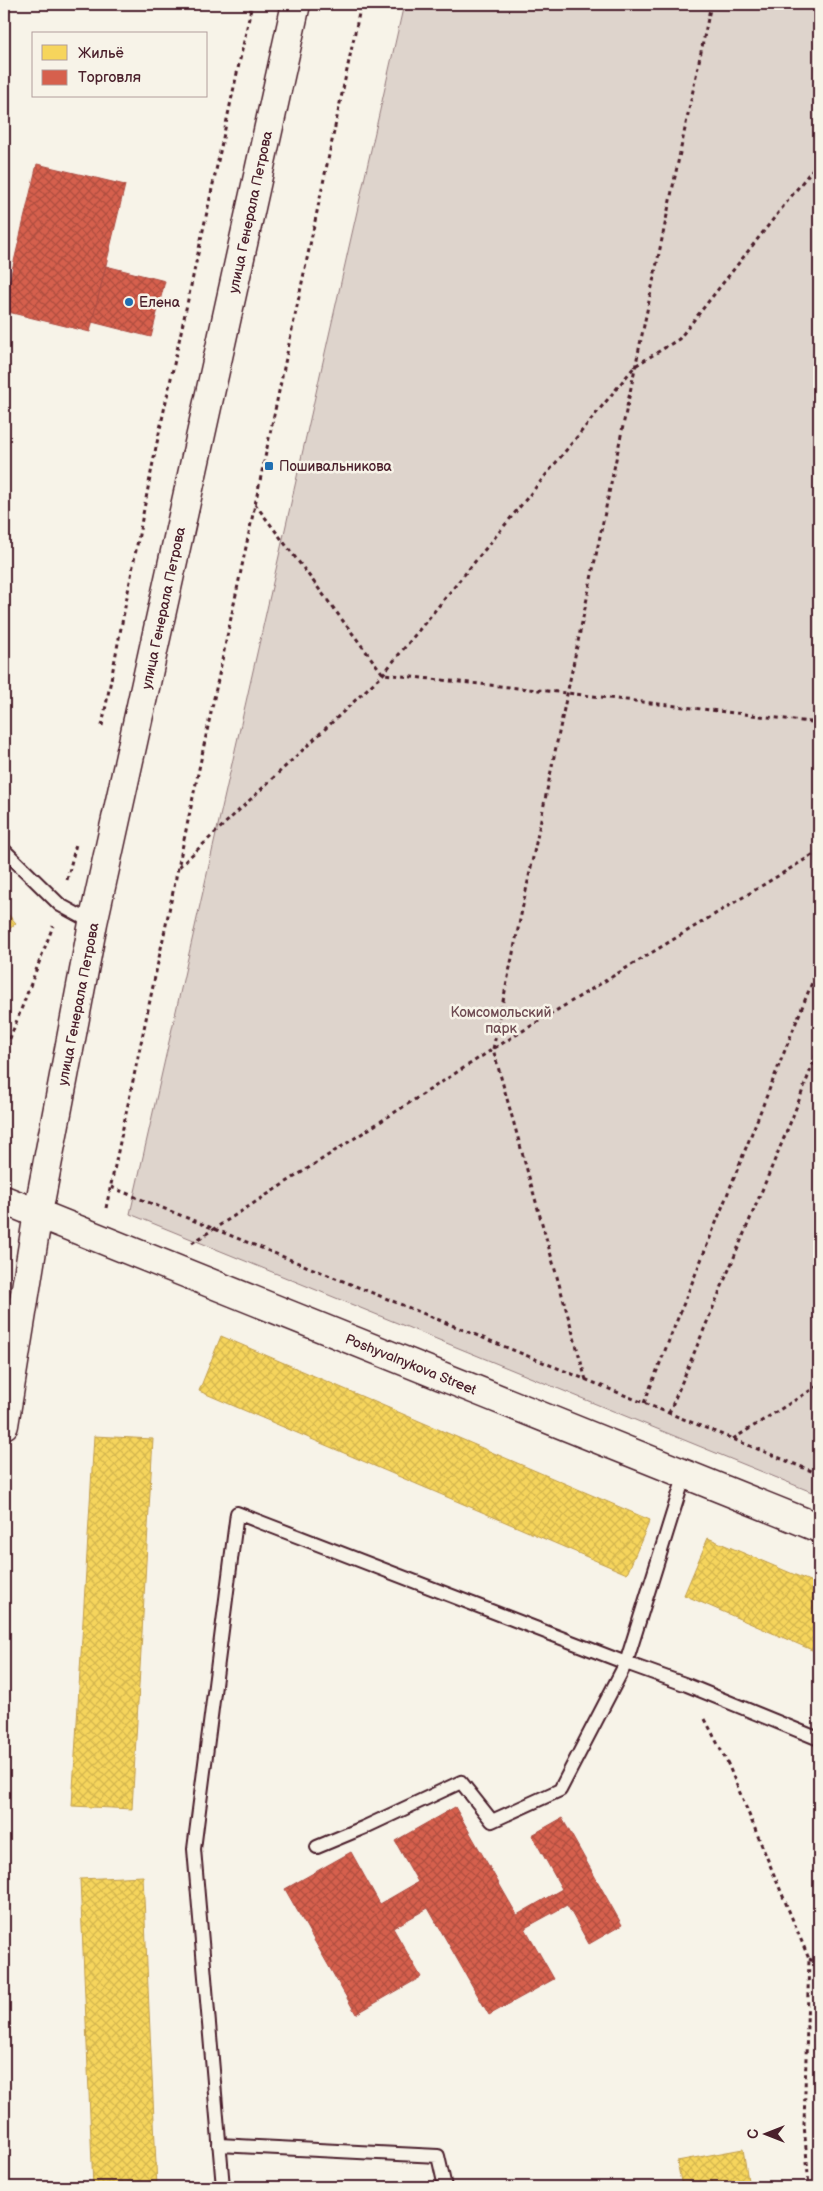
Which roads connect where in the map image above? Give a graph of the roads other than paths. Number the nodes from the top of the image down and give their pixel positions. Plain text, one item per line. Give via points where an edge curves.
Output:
1 (296, 4) edge
2 (4, 850) edge
3 (93, 923) junction
4 (4, 1200) edge
5 (38, 1213) junction
6 (4, 1425) edge
7 (685, 1474) junction
8 (819, 1528) edge
9 (626, 1663) junction
10 (819, 1739) edge
11 (317, 1847) dead end
12 (219, 2145) junction
13 (223, 2187) edge
14 (445, 2187) edge

1 - 3 main road, улица Генерала Петрова
2 - 3 lane via 60,904
3 - 5 main road, улица Генерала Петрова
4 - 5 main road, Poshyvalnykova Street
5 - 6 main road, улица Генерала Петрова
5 - 7 main road, Poshyvalnykova Street
7 - 8 main road, Poshyvalnykova Street
7 - 9 lane
9 - 10 lane
9 - 11 lane via 560,1790 492,1821 461,1782
9 - 12 lane via 237,1513 194,1849
12 - 13 lane
12 - 14 lane via 438,2156

